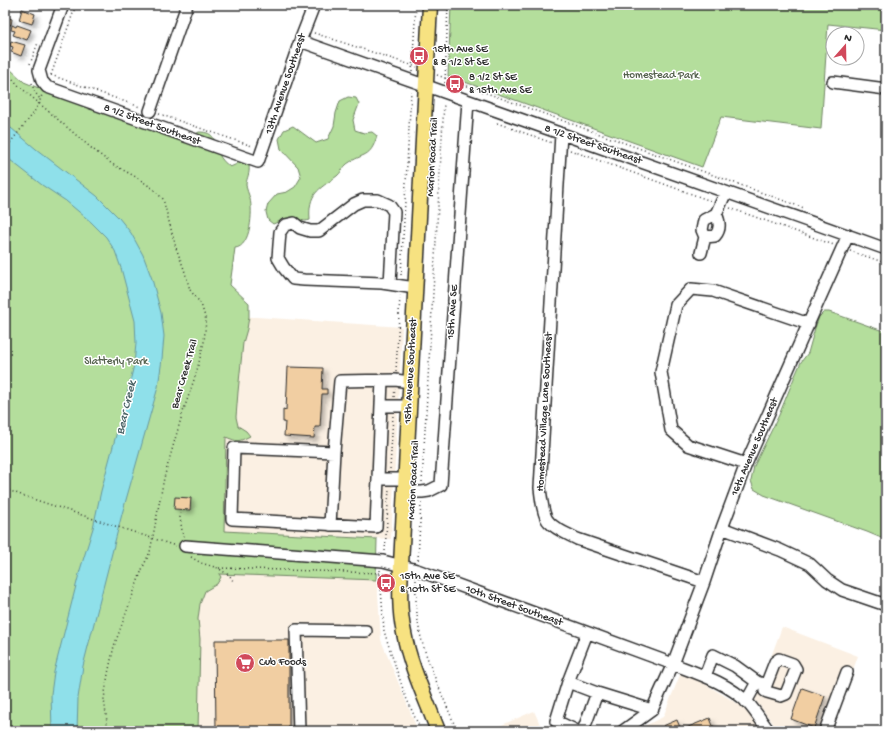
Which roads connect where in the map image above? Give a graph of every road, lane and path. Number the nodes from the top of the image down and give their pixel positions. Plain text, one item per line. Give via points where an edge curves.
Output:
1 (63, 5) edge
2 (76, 5) edge
3 (187, 5) edge
4 (314, 5) edge
5 (416, 5) edge
6 (430, 5) edge
7 (448, 5) edge
8 (316, 33) dead end
9 (300, 41) junction
10 (5, 70) edge
11 (833, 82) dead end
12 (425, 86) junction
13 (886, 89) edge
14 (411, 90) dead end
15 (40, 99) dead end
16 (468, 101) junction
17 (39, 103) junction
18 (444, 104) dead end
19 (150, 111) junction
20 (496, 122) dead end
21 (561, 134) junction
22 (255, 139) dead end
23 (561, 146) junction
24 (5, 149) edge
25 (258, 162) joint
26 (726, 192) junction
27 (803, 208) dead end
28 (848, 236) junction
29 (886, 249) edge
30 (701, 253) dead end
31 (396, 285) junction
32 (415, 288) junction
33 (809, 324) junction
34 (382, 380) junction
35 (396, 380) junction
36 (410, 382) junction
37 (381, 406) junction
38 (394, 406) junction
39 (409, 406) junction
40 (334, 452) junction
41 (746, 464) junction
42 (378, 479) junction
43 (390, 479) junction
44 (405, 486) junction
45 (5, 489) edge
46 (422, 492) junction
47 (181, 509) dead end
48 (330, 525) junction
49 (722, 528) junction
50 (153, 538) junction
51 (185, 546) joint
52 (383, 561) junction
53 (401, 565) junction
54 (417, 570) junction
55 (380, 573) junction
56 (233, 582) dead end
57 (704, 582) junction
58 (886, 605) edge
59 (366, 631) dead end
60 (587, 633) junction
61 (673, 664) junction
62 (847, 672) dead end
63 (704, 676) junction
64 (568, 682) junction
65 (596, 693) junction
66 (746, 702) junction
67 (652, 710) junction
68 (106, 731) edge
69 (299, 731) edge
70 (421, 731) edge
71 (438, 731) edge
72 (457, 731) edge
73 (577, 731) edge
74 (583, 731) edge
75 (623, 731) edge
76 (769, 731) edge
77 (825, 731) edge

1 - 25 street, 8 1/2 Street Southeast via 40,70 47,87
2 - 19 path via 51,75
3 - 19 street
4 - 9 street, 13th Avenue Southeast
5 - 8 path via 413,65
6 - 12 main road, 15th Avenue Southeast
7 - 27 path via 445,78
9 - 12 street, 8 1/2 Street Southeast
9 - 25 street, 13th Avenue Southeast
10 - 17 path, Bear Creek Trail
11 - 13 street
12 - 16 street, 8 1/2 Street Southeast
12 - 32 main road, 15th Avenue Southeast
14 - 31 path
15 - 17 path
16 - 21 street, 8 1/2 Street Southeast
16 - 46 street, 15th Ave SE via 441,485
17 - 24 path
17 - 50 path, Bear Creek Trail via 112,164 136,177 163,199 190,290 201,304 206,320 204,342 196,374 164,478
18 - 46 path, Marion Road Trail
19 - 22 path via 252,146
20 - 23 path
21 - 23 street, Homestead Village Lane Southeast
21 - 26 street, 8 1/2 Street Southeast
23 - 57 street, Homestead Village Lane Southeast via 540,488 542,505 548,521 577,539
26 - 28 street, 8 1/2 Street Southeast
26 - 30 street via 716,214 720,224 719,231 715,236 706,237
28 - 29 street, 8 1/2 Street Southeast
28 - 33 street, 16th Avenue Southeast
31 - 31 street via 394,212 389,205 378,200 363,200 319,230 310,231 294,223 285,225 280,232 278,258 293,279
31 - 32 street
31 - 35 path
32 - 36 main road, 15th Avenue Southeast
33 - 41 street, 16th Avenue Southeast
33 - 41 street via 713,291 691,289 676,305 661,372 670,430 688,445
34 - 35 street
34 - 37 street
34 - 40 street via 340,381
35 - 36 street
35 - 38 path
36 - 39 main road, 15th Avenue Southeast
37 - 38 street
37 - 42 street
38 - 39 street
38 - 43 path
39 - 44 main road, 15th Avenue Southeast
40 - 48 street
40 - 48 street via 234,448 232,519
41 - 49 street, 16th Avenue Southeast
42 - 43 street, 15th Ave SE
42 - 48 street via 376,527
43 - 44 street, 15th Ave SE
43 - 52 path
44 - 46 street, 15th Ave SE
44 - 53 main road, 15th Avenue Southeast
45 - 50 path
46 - 54 path, Marion Road Trail
47 - 51 path
49 - 57 street, 16th Avenue Southeast
49 - 58 street via 810,564 842,590
50 - 68 path, Bear Creek Trail via 114,646 104,700
51 - 52 street, 10th Street Southeast
52 - 53 street, 10th Street Southeast
52 - 55 path
53 - 54 street, 10th Street Southeast
53 - 71 main road, 15th Avenue Southeast via 400,604 403,631 412,663
54 - 60 street, 10th Street Southeast
54 - 72 path, Marion Road Trail via 418,620 422,644
55 - 56 path via 218,568 230,576
55 - 70 path via 384,631 405,695
57 - 61 street, 16th Avenue Southeast
59 - 69 street via 296,630
60 - 61 street, 10th Street Southeast
60 - 64 street
61 - 63 street, 10th Street Southeast
61 - 67 street, 16th Avenue Southeast
62 - 77 street
63 - 66 street, 10th Street Southeast
63 - 66 street via 709,653 735,666 762,684
64 - 65 street
64 - 73 street via 556,721
65 - 67 street
65 - 74 street
66 - 76 street, 10th Street Southeast
67 - 75 street

